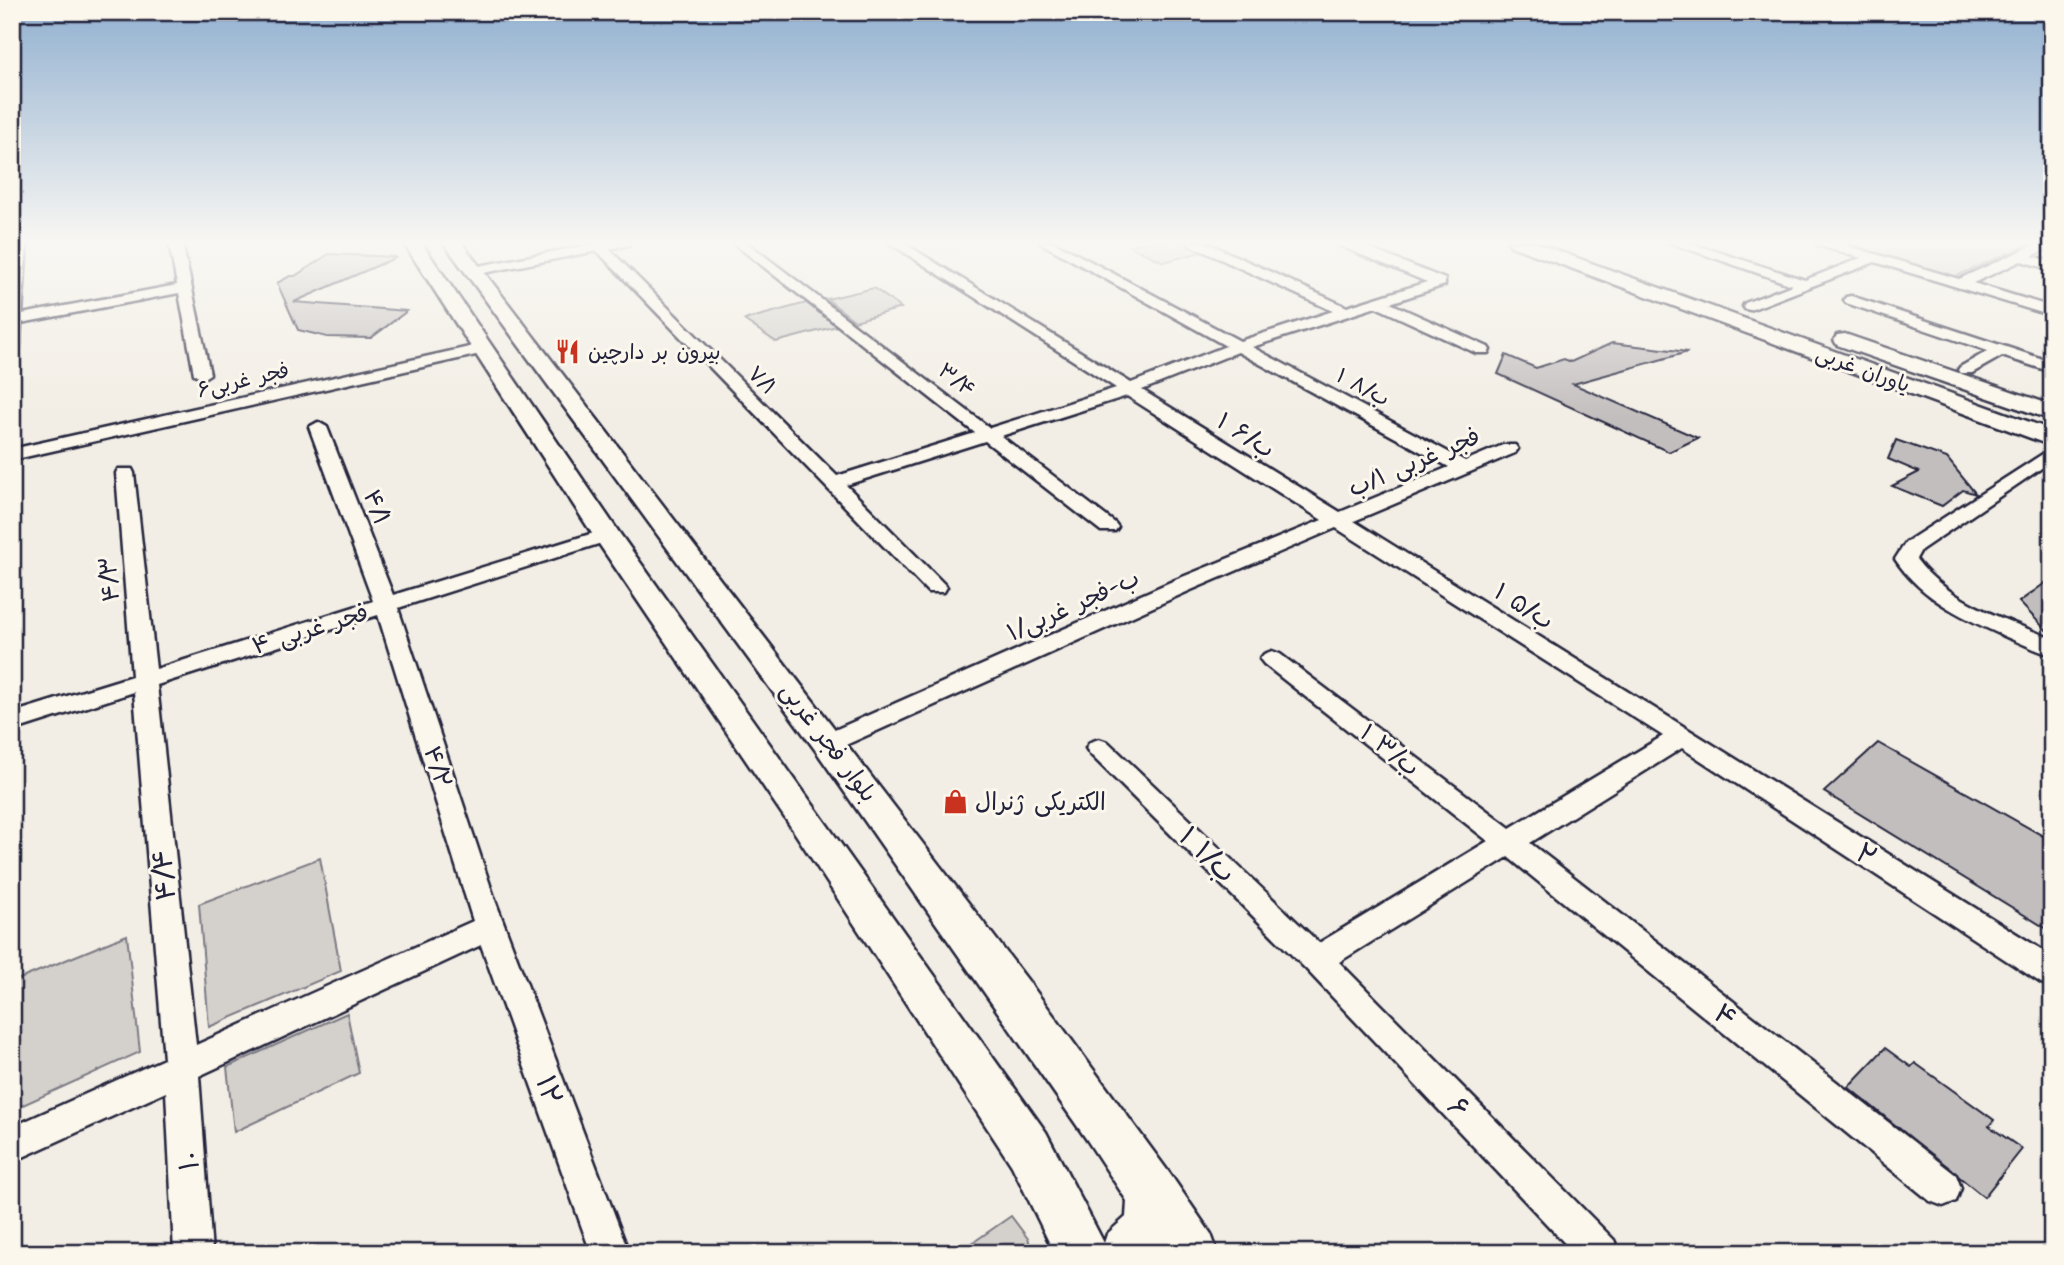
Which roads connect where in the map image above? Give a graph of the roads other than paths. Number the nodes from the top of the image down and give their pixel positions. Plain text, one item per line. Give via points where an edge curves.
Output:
1 (16, 301) edge
2 (116, 301) edge
3 (188, 301) edge
4 (451, 301) edge
5 (496, 301) edge
6 (654, 301) edge
7 (816, 301) edge
8 (987, 301) edge
9 (1156, 301) edge
10 (1322, 301) edge
11 (1380, 301) edge
12 (1678, 301) edge
13 (1737, 301) edge
14 (1764, 301) edge
15 (1854, 301) edge
16 (2016, 301) edge
17 (1377, 302) junction
18 (1751, 306) junction
19 (1346, 312) junction
20 (2052, 312) edge
21 (1776, 315) dead end
22 (15, 320) junction
23 (1828, 334) dead end
24 (12, 346) edge
25 (1240, 346) junction
26 (1867, 347) junction
27 (483, 349) junction
28 (1482, 350) dead end
29 (2001, 350) junction
30 (1841, 361) junction
31 (2052, 367) edge
32 (1966, 370) dead end
33 (202, 374) dead end
34 (1128, 390) junction
35 (2052, 413) edge
36 (318, 427) dead end
37 (989, 433) junction
38 (2052, 439) edge
39 (1509, 449) dead end
40 (2052, 453) edge
41 (12, 455) edge
42 (1465, 468) junction
43 (125, 473) dead end
44 (834, 483) junction
45 (1339, 521) junction
46 (1108, 527) dead end
47 (607, 535) junction
48 (936, 587) dead end
49 (386, 606) junction
50 (2052, 648) edge
51 (1272, 659) dead end
52 (145, 681) junction
53 (12, 723) edge
54 (1682, 736) junction
55 (830, 742) junction
56 (1099, 748) dead end
57 (1509, 842) junction
58 (491, 927) junction
59 (1317, 960) junction
60 (2052, 972) edge
61 (182, 1069) junction
62 (12, 1145) edge
63 (1944, 1188) dead end
64 (1152, 1192) junction
65 (1093, 1251) edge
66 (193, 1253) edge
67 (610, 1253) edge
68 (1192, 1253) edge
69 (1601, 1253) edge

1 - 22 street
2 - 22 street
3 - 33 street
4 - 27 main road
5 - 55 main road, بلوار فجر غربی
6 - 44 street, ۷/۱
7 - 37 street, ۳/۴
8 - 34 street
9 - 25 street, ۱ ب/۸
10 - 19 street
11 - 17 street
12 - 30 main road, یاوران غربی
13 - 18 main road
14 - 18 street
15 - 29 street
16 - 20 street
17 - 19 street
17 - 28 street
18 - 21 main road
19 - 25 street
22 - 24 street
23 - 26 main road, یاوران غربی
25 - 34 street
25 - 42 street, ۱ ب/۸
26 - 30 main road
26 - 35 main road, یاوران غربی
27 - 41 street, فجر غربی۶
27 - 47 main road
29 - 31 street
29 - 32 street
30 - 38 main road, یاوران غربی
34 - 37 street
34 - 45 street, ۱ ب/۶
36 - 49 street, ۴/۱
37 - 44 street
37 - 46 street
39 - 42 street, فجر غربی ۱/ب
40 - 50 street via 1913,546 1905,559 1926,586 1952,602
42 - 45 street, فجر غربی ۱/ب
43 - 52 street, ۴/۳
44 - 48 street
45 - 54 street, ۱ ب/۵
45 - 55 street, ۱/ب-فجر غربی
47 - 49 street, ۴ فجر غربی
47 - 65 main road via 806,820
49 - 52 street, ۴ فجر غربی
49 - 58 street, ۴/۲
51 - 57 street, ۱ ب/۳
52 - 53 street, ۴ فجر غربی
52 - 61 street, ۴/۴
54 - 57 street
54 - 60 street, ۲
55 - 64 main road, بلوار فجر غربی
56 - 59 street, ۱ ب/۱
57 - 59 street
57 - 63 street, ۴
58 - 61 street
58 - 67 street, ۱۲
59 - 69 street, ۶
61 - 62 street
61 - 66 street, ۱۰
64 - 65 main road via 1154,1218 1142,1241
64 - 68 main road, بلوار فجر غربی

